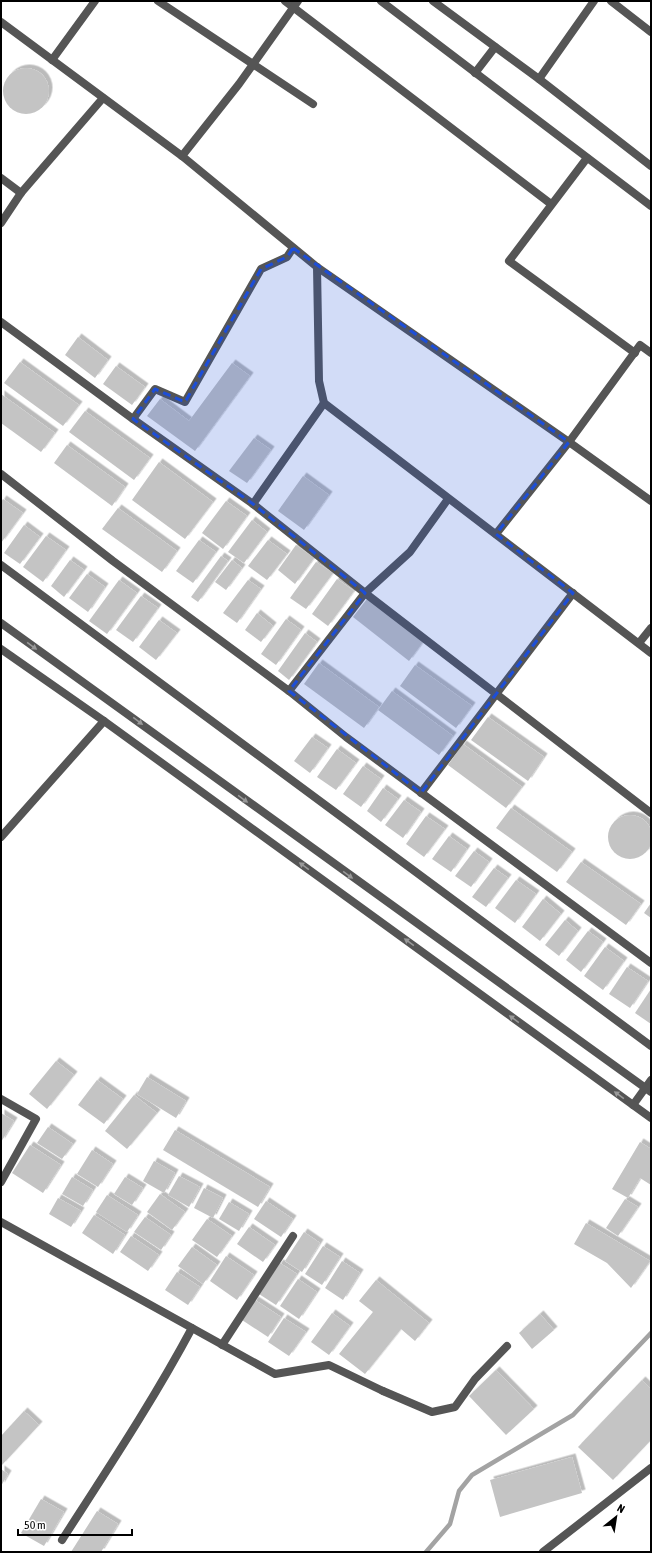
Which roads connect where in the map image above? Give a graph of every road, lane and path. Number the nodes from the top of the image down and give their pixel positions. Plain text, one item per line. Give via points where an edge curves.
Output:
1 (95, 1) edge
2 (158, 1) edge
3 (285, 1) edge
4 (433, 1) edge
5 (594, 1) edge
6 (611, 1) edge
7 (387, 3) edge
8 (296, 4) edge
9 (1, 22) edge
10 (651, 32) edge
11 (495, 47) junction
12 (52, 60) junction
13 (253, 64) junction
14 (475, 72) junction
15 (539, 78) junction
16 (103, 98) junction
17 (313, 104) dead end
18 (182, 156) junction
19 (587, 158) junction
20 (651, 166) edge
21 (1, 178) edge
22 (21, 193) junction
23 (551, 204) junction
24 (651, 206) edge
25 (1, 223) edge
26 (293, 248) junction
27 (317, 267) junction
28 (1, 322) edge
29 (635, 352) junction
30 (651, 353) edge
31 (324, 403) junction
32 (133, 420) junction
33 (569, 442) junction
34 (1, 474) edge
35 (448, 499) junction
36 (651, 501) edge
37 (253, 504) junction
38 (496, 534) junction
39 (1, 566) edge
40 (365, 593) junction
41 (573, 593) junction
42 (1, 623) edge
43 (651, 628) edge
44 (639, 643) junction
45 (1, 649) edge
46 (651, 653) edge
47 (289, 691) junction
48 (496, 692) junction
49 (104, 721) junction
50 (421, 793) junction
51 (651, 812) edge
52 (1, 837) edge
53 (651, 963) edge
54 (651, 1046) edge
55 (651, 1080) edge
56 (648, 1090) edge
57 (1, 1099) edge
58 (633, 1105) junction
59 (651, 1118) edge
60 (1, 1182) edge
61 (1, 1222) edge
62 (293, 1236) dead end
63 (192, 1328) junction
64 (222, 1345) junction
65 (507, 1346) dead end
66 (651, 1468) edge
67 (62, 1540) dead end
68 (543, 1552) edge

1 - 12 street
2 - 13 street
3 - 8 street
4 - 11 street
5 - 15 street
6 - 10 street
7 - 14 street
8 - 13 street
8 - 23 street
9 - 12 street
11 - 14 street
11 - 15 street
12 - 16 street
13 - 17 street
13 - 18 street
14 - 19 street
15 - 20 street
16 - 18 street
16 - 22 street
18 - 26 street
19 - 23 street
19 - 24 street
21 - 22 street
22 - 25 street
23 - 29 street via 508,261
26 - 27 street
26 - 32 street via 287,257 261,269 185,402 155,389
27 - 31 street via 319,381
27 - 33 street
28 - 32 street
29 - 30 street via 640,345
29 - 33 street
31 - 35 street
31 - 37 street
32 - 37 street
33 - 36 street
33 - 38 street
34 - 47 street via 113,561
35 - 38 street
35 - 40 street via 410,552
37 - 40 street
38 - 41 street
39 - 54 street
40 - 47 street
40 - 48 street
41 - 44 street
41 - 48 street
42 -> 56 street
43 - 44 street
44 - 46 street
45 - 49 street
47 - 50 street
48 - 50 street
48 - 51 street
49 - 52 street
58 -> 49 street
50 - 53 street
55 - 56 street
56 - 58 street
57 - 60 street via 36,1119
58 - 59 street
61 - 63 street
62 - 64 street
63 - 64 street
63 - 67 street via 126,1442
64 - 65 street via 275,1374 329,1365 432,1412 455,1407 475,1379
66 - 68 street

